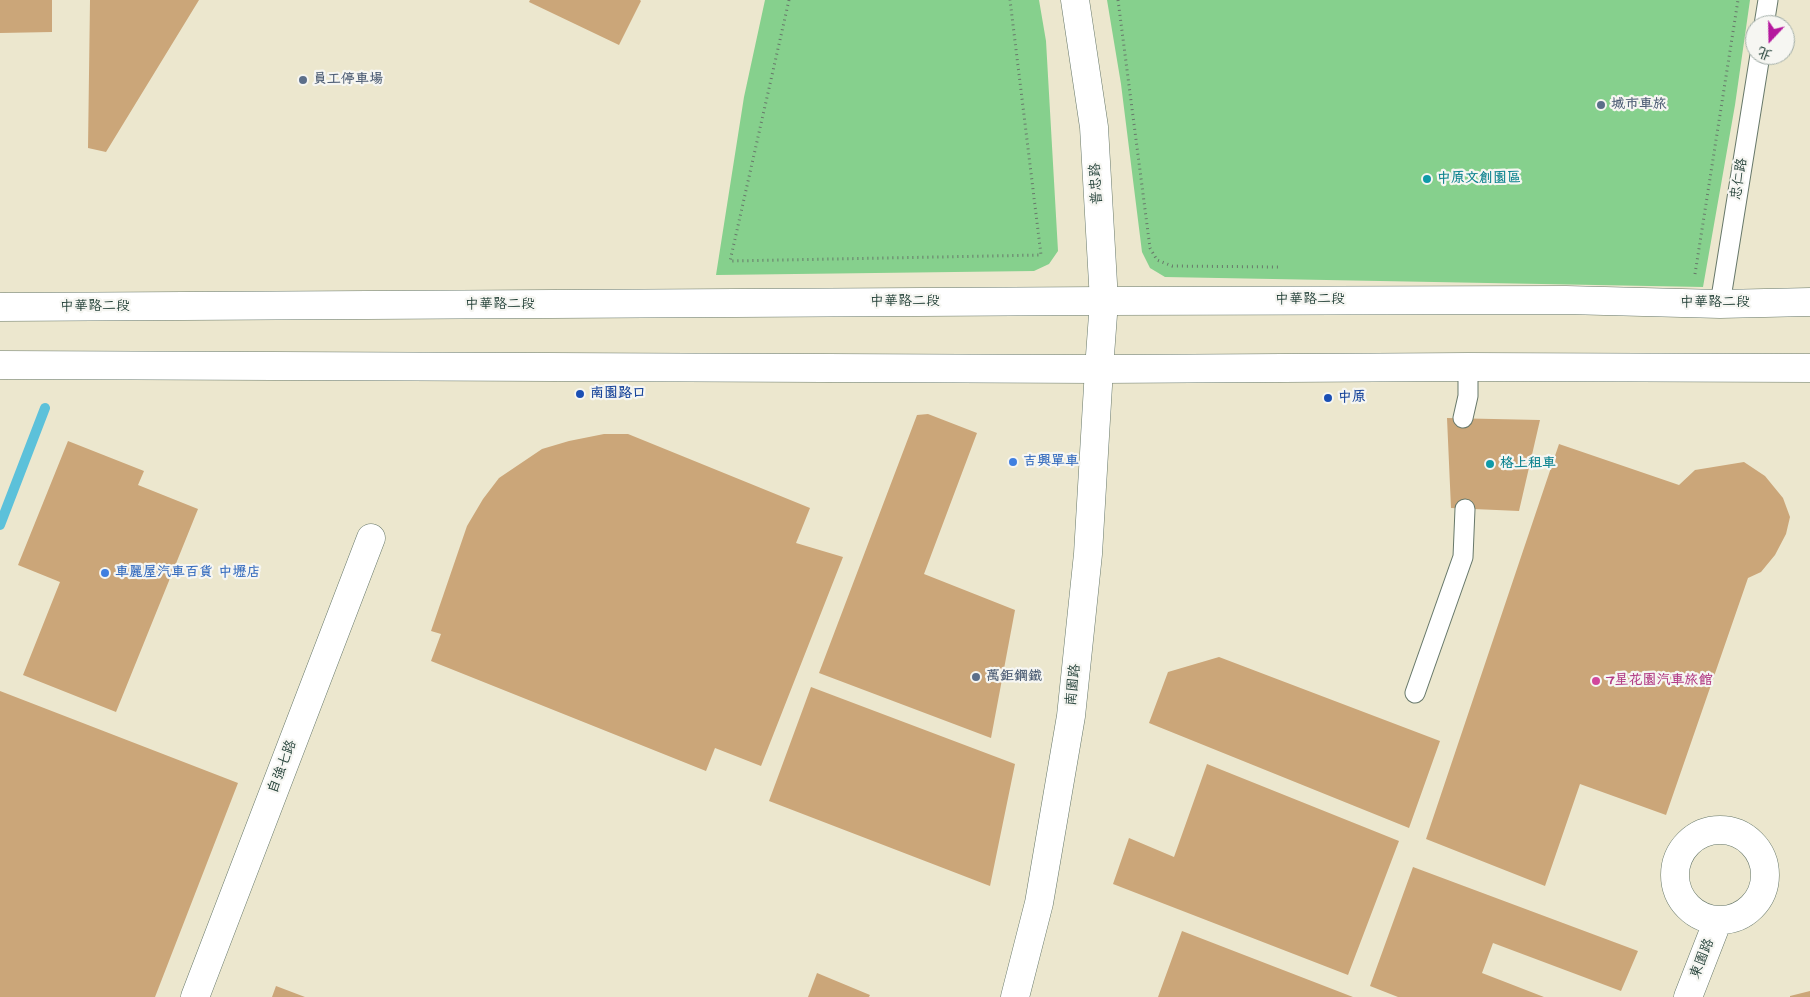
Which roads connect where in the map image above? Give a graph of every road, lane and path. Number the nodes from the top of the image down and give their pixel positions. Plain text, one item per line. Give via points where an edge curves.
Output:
1 (789, 0) edge
2 (1010, 0) edge
3 (1075, 0) edge
4 (1118, 0) edge
5 (1738, 0) edge
6 (1768, 0) edge
7 (1766, 15) edge
8 (1758, 65) edge
9 (1280, 268) dead end
10 (1695, 274) dead end
11 (1104, 301) junction
12 (1810, 302) edge
13 (1720, 304) junction
14 (0, 307) edge
15 (0, 365) edge
16 (1468, 367) junction
17 (1810, 368) edge
18 (1099, 369) junction
19 (1463, 418) dead end
20 (1465, 509) dead end
21 (371, 538) dead end
22 (1415, 693) dead end
23 (1718, 920) dead end
24 (195, 997) edge
25 (1015, 997) edge
26 (1688, 997) edge

1 - 2 path via 730,261 1041,255
3 - 11 main road, 普忠路 via 1094,126
4 - 9 path via 1150,248 1157,260 1172,266
5 - 10 path
6 - 7 lane
8 - 13 lane, 忠仁路
11 - 13 main road, 中華路二段 via 1566,300
11 - 14 main road, 中華路二段
11 - 18 main road, 普忠路
12 - 13 main road, 中華路二段
15 - 18 main road
16 - 17 main road
16 - 18 main road
16 - 19 lane via 1468,396
18 - 25 main road, 南園路 via 1088,554 1071,716 1040,903
20 - 22 lane via 1462,557
21 - 24 main road, 自強七路
23 - 26 main road, 東園路

